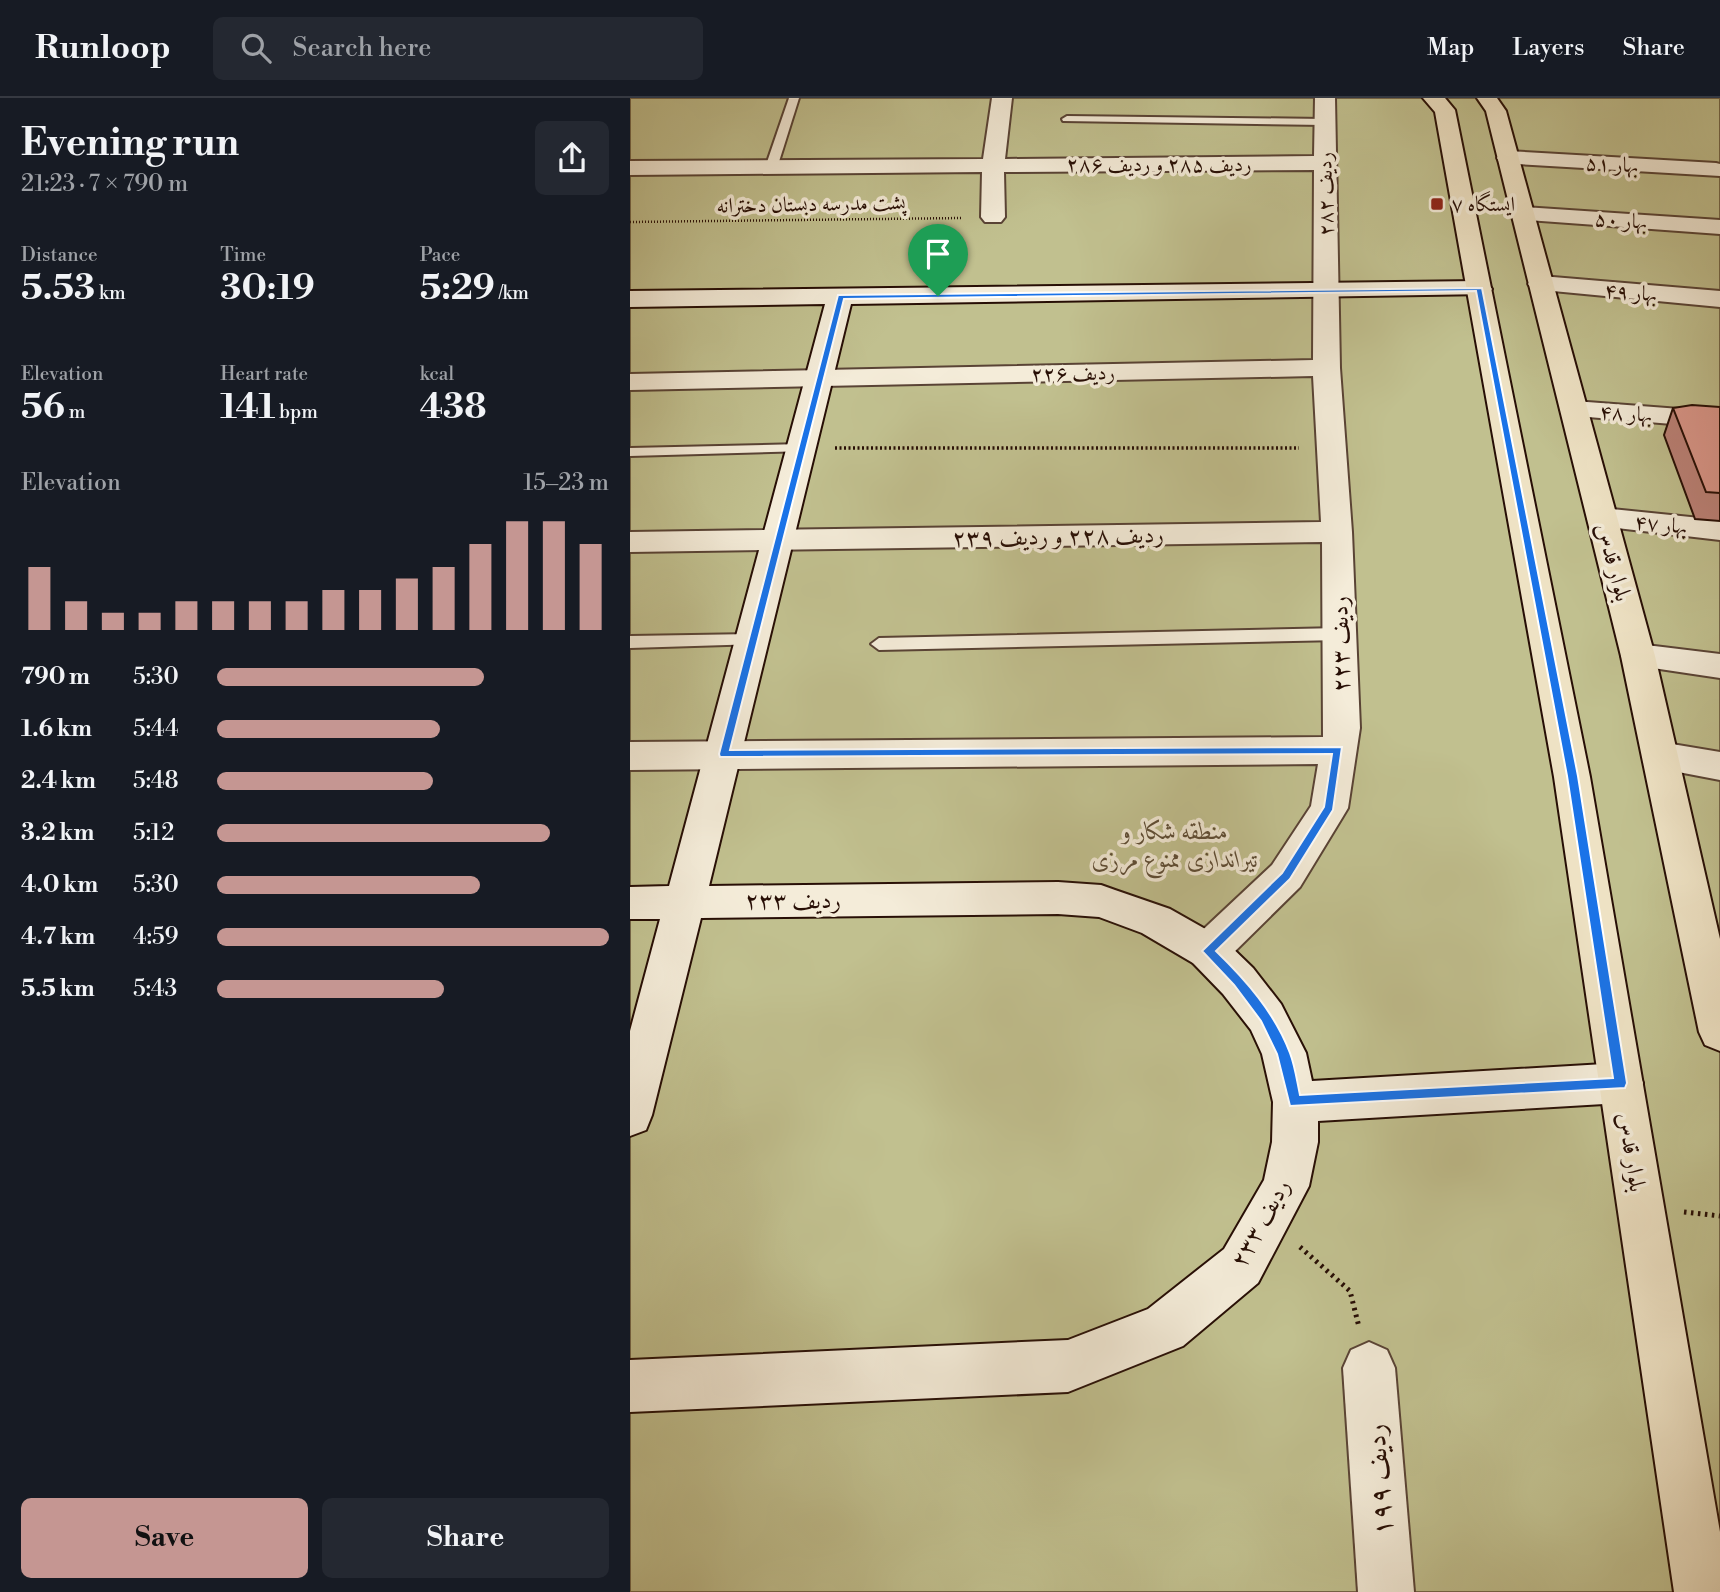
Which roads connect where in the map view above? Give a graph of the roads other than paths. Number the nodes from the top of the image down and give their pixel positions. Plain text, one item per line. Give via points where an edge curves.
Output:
1 (794, 98) edge
2 (1002, 98) edge
3 (1325, 98) edge
4 (1433, 98) edge
5 (1487, 98) edge
6 (1068, 119) dead end
7 (1325, 122) junction
8 (1508, 158) junction
9 (1325, 163) junction
10 (993, 164) junction
11 (771, 167) junction
12 (630, 168) edge
13 (1716, 170) dead end
14 (1523, 214) junction
15 (993, 217) road end
16 (1720, 227) edge
17 (1541, 284) junction
18 (1479, 289) junction
19 (1327, 291) junction
20 (840, 297) junction
21 (630, 299) edge
22 (1720, 299) edge
23 (1326, 368) junction
24 (820, 379) junction
25 (630, 382) edge
26 (1574, 409) junction
27 (1720, 421) edge
28 (802, 448) junction
29 (630, 452) edge
30 (1602, 518) junction
31 (1720, 530) edge
32 (1337, 532) junction
33 (779, 541) junction
34 (630, 542) edge
35 (1340, 634) junction
36 (753, 640) junction
37 (630, 642) edge
38 (879, 644) dead end
39 (1638, 656) junction
40 (1720, 666) edge
41 (1338, 750) junction
42 (724, 754) junction
43 (630, 756) edge
44 (1660, 756) junction
45 (1720, 766) edge
46 (686, 901) junction
47 (630, 903) edge
48 (1208, 951) junction
49 (1714, 979) edge
50 (1720, 1031) edge
51 (1621, 1083) junction
52 (1295, 1102) junction
53 (630, 1115) edge
54 (1369, 1368) road end
55 (630, 1386) edge
56 (1386, 1592) edge
57 (1702, 1592) edge

1 - 11 lane
2 - 10 street
3 - 7 street, ردیف ۲۸۲
4 - 18 main road, بلوار قدس via 1445,110
5 - 8 main road, بلوار قدس via 1496,111
6 - 7 lane
7 - 9 street, ردیف ۲۸۲
8 - 13 street, بهار ۵۱
8 - 14 main road, بلوار قدس
9 - 10 street, ردیف ۲۸۵ و ردیف ۲۸۶
9 - 19 street, ردیف ۲۸۲
10 - 11 street, ردیف ۲۸۵ و ردیف ۲۸۶
10 - 15 street
11 - 12 street, ردیف ۲۸۵ و ردیف ۲۸۶
14 - 16 street, بهار ۵۰
14 - 17 main road, بلوار قدس
17 - 22 street, بهار ۴۹
17 - 26 main road, بلوار قدس
18 - 19 street
18 - 51 main road, بلوار قدس via 1572,776
19 - 20 street
19 - 23 street, ردیف ۲۲۳
20 - 21 street
20 - 24 street
23 - 24 street, ردیف ۲۲۶
23 - 32 street, ردیف ۲۲۳
24 - 25 street, ردیف ۲۲۶
24 - 28 street
26 - 27 street, بهار ۴۸
26 - 30 main road, بلوار قدس
28 - 29 lane
28 - 33 street
30 - 31 street, بهار ۴۷
30 - 39 main road, بلوار قدس
32 - 33 street, ردیف ۲۲۸ و ردیف ۲۳۹
32 - 35 street, ردیف ۲۲۳
33 - 34 street, ردیف ۲۲۸ و ردیف ۲۳۹
33 - 36 street
35 - 38 lane
35 - 41 street, ردیف ۲۲۳ via 1342,728
36 - 37 lane
36 - 42 street
39 - 40 street
39 - 44 main road, بلوار قدس
41 - 42 street
41 - 48 street, ردیف ۲۲۳ via 1329,807 1286,876
42 - 43 street
42 - 46 street
44 - 45 street
44 - 49 main road, بلوار قدس
46 - 47 street, ردیف ۲۳۳
46 - 48 street, ردیف ۲۳۳ via 1101,901 1156,921
46 - 53 street
48 - 52 street, ردیف ۲۳۳ via 1266,1017 1284,1053
49 - 50 main road, بلوار قدس
51 - 52 street
51 - 57 main road, بلوار قدس
52 - 55 street, ردیف ۲۳۳ via 1295,1142 1286,1186 1241,1266 1165,1328 1068,1366
54 - 56 street, ردیف ۱۹۹

